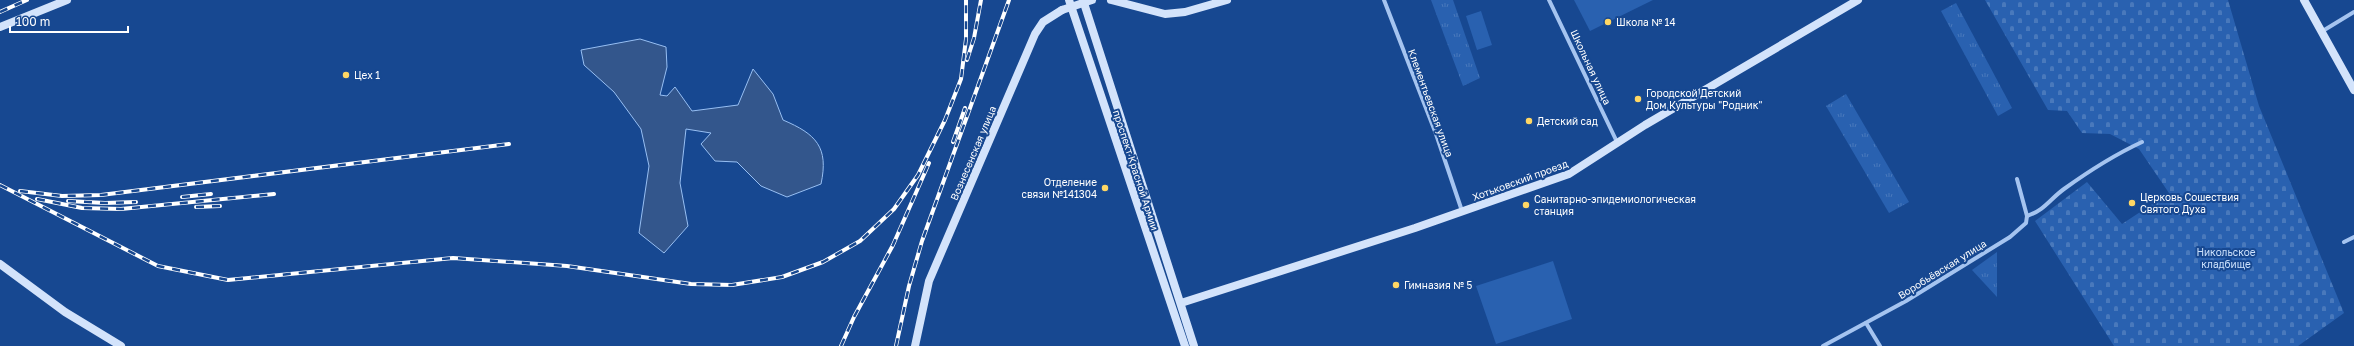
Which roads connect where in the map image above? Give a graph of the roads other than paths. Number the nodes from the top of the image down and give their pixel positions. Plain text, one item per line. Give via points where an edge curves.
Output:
1 (67, 0) edge
2 (1069, 0) edge
3 (1083, 0) edge
4 (1092, 0) edge
5 (1111, 0) edge
6 (1227, 0) edge
7 (1384, 0) edge
8 (1549, 0) edge
9 (1858, 0) edge
10 (2304, 0) edge
11 (2354, 12) edge
12 (0, 27) edge
13 (2321, 32) junction
14 (2354, 90) edge
15 (1617, 142) junction
16 (2142, 142) dead end
17 (2017, 179) dead end
18 (1462, 212) junction
19 (2027, 216) junction
20 (2354, 237) edge
21 (2344, 242) dead end
22 (0, 264) edge
23 (1181, 303) junction
24 (1866, 323) junction
25 (121, 346) edge
26 (915, 346) edge
27 (1185, 346) edge
28 (1194, 346) edge
29 (1823, 346) edge
30 (1880, 346) edge

1 - 12 main road
2 - 27 main road, проспект Красной Армии
3 - 23 main road, проспект Красной Армии
4 - 26 main road, Вознесенская улица, bridge via 1062,10 1043,22 1035,34 929,281
5 - 6 main road via 1165,14 1191,11
7 - 18 street, Клементьевская улица via 1436,134
8 - 15 street, Школьная улица
9 - 15 main road, Хотьковский проезд
10 - 13 main road
11 - 13 street
13 - 14 main road
15 - 18 main road, Хотьковский проезд via 1569,174
16 - 19 street via 2115,154 2063,190 2040,212
17 - 19 street
18 - 23 main road, Хотьковский проезд
19 - 24 street, Воробьёвская улица via 2026,223 2010,237
20 - 21 street
22 - 25 main road via 65,312
23 - 28 main road, проспект Красной Армии
24 - 29 street, Воробьёвская улица
24 - 30 street

